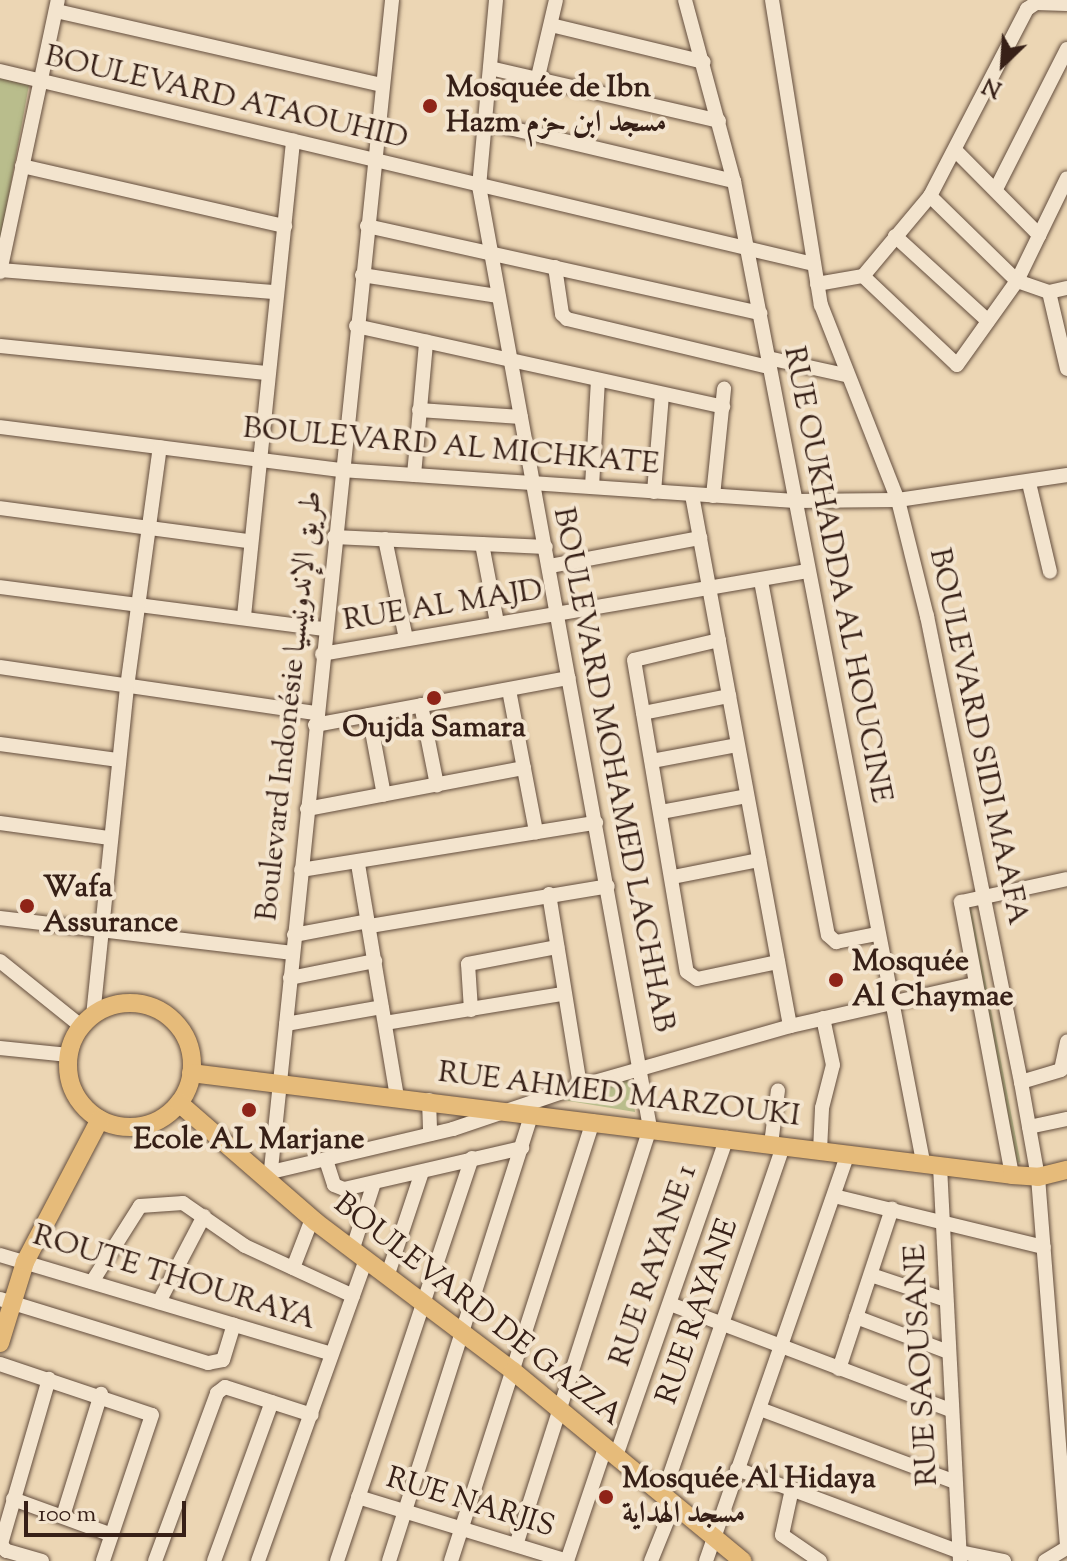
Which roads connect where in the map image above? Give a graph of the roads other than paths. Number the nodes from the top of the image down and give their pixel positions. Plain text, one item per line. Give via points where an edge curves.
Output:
1 (392, 0) edge
2 (496, 0) edge
3 (556, 0) edge
4 (685, 0) edge
5 (772, 0) edge
6 (1067, 4) edge
7 (57, 6) edge
8 (551, 25) junction
9 (1067, 49) edge
10 (704, 62) junction
11 (490, 68) junction
12 (0, 71) edge
13 (537, 81) junction
14 (42, 82) junction
15 (383, 85) junction
16 (719, 121) junction
17 (484, 122) junction
18 (293, 141) junction
19 (955, 150) junction
20 (374, 160) junction
21 (22, 166) junction
22 (734, 181) junction
23 (479, 186) junction
24 (1065, 186) edge
25 (996, 189) junction
26 (930, 196) junction
27 (285, 226) junction
28 (367, 226) junction
29 (1039, 235) junction
30 (895, 236) junction
31 (748, 250) junction
32 (490, 253) junction
33 (813, 264) junction
34 (555, 267) junction
35 (0, 271) edge
36 (362, 275) junction
37 (863, 276) junction
38 (1017, 281) junction
39 (817, 284) junction
40 (1067, 288) edge
41 (276, 292) junction
42 (1049, 292) junction
43 (498, 296) junction
44 (760, 313) junction
45 (988, 321) junction
46 (356, 326) junction
47 (426, 342) junction
48 (0, 346) edge
49 (509, 360) junction
50 (768, 362) junction
51 (1067, 369) edge
52 (267, 373) junction
53 (845, 375) junction
54 (598, 380) junction
55 (724, 389) dead end
56 (662, 394) junction
57 (723, 407) junction
58 (419, 410) junction
59 (521, 417) junction
60 (0, 427) edge
61 (160, 447) junction
62 (257, 459) junction
63 (341, 470) junction
64 (414, 475) junction
65 (1067, 475) edge
66 (531, 483) junction
67 (1029, 483) junction
68 (592, 487) junction
69 (654, 492) junction
70 (692, 495) junction
71 (713, 496) junction
72 (898, 500) junction
73 (795, 501) junction
74 (0, 508) edge
75 (150, 528) junction
76 (334, 537) junction
77 (700, 538) junction
78 (385, 539) junction
79 (248, 541) junction
80 (482, 544) junction
81 (546, 547) junction
82 (550, 566) junction
83 (808, 571) junction
84 (1050, 572) dead end
85 (761, 581) junction
86 (0, 587) edge
87 (710, 590) junction
88 (139, 604) junction
89 (557, 614) junction
90 (244, 616) junction
91 (497, 623) junction
92 (325, 629) junction
93 (406, 639) junction
94 (719, 640) junction
95 (322, 654) junction
96 (0, 667) edge
97 (569, 678) junction
98 (127, 687) junction
99 (509, 690) junction
100 (729, 696) junction
101 (421, 705) junction
102 (643, 713) junction
103 (369, 715) junction
104 (316, 719) junction
105 (0, 744) edge
106 (737, 745) junction
107 (119, 760) junction
108 (652, 761) junction
109 (524, 768) junction
110 (437, 785) junction
111 (384, 795) junction
112 (747, 796) junction
113 (307, 809) junction
114 (661, 812) junction
115 (0, 823) edge
116 (596, 823) junction
117 (536, 832) junction
118 (110, 838) junction
119 (759, 860) junction
120 (358, 864) junction
121 (301, 870) junction
122 (673, 877) junction
123 (1067, 879) edge
124 (608, 886) junction
125 (549, 894) junction
126 (984, 895) junction
127 (0, 918) edge
128 (369, 924) junction
129 (99, 929) junction
130 (877, 934) junction
131 (294, 935) junction
132 (557, 947) junction
133 (293, 953) junction
134 (0, 961) edge
135 (375, 961) junction
136 (778, 962) junction
137 (290, 978) junction
138 (975, 984) junction
139 (563, 994) junction
140 (889, 1003) junction
141 (382, 1007) junction
142 (471, 1010) junction
143 (823, 1018) junction
144 (87, 1021) junction
145 (385, 1023) junction
146 (286, 1024) junction
147 (790, 1026) junction
148 (1067, 1042) edge
149 (0, 1048) edge
150 (69, 1055) junction
151 (642, 1069) junction
152 (191, 1073) junction
153 (1021, 1082) junction
154 (280, 1085) junction
155 (580, 1086) junction
156 (778, 1090) dead end
157 (397, 1096) junction
158 (429, 1100) junction
159 (179, 1103) junction
160 (507, 1111) junction
161 (532, 1114) junction
162 (100, 1119) junction
163 (1067, 1119) edge
164 (593, 1121) junction
165 (1029, 1127) junction
166 (650, 1128) junction
167 (430, 1134) junction
168 (727, 1138) junction
169 (777, 1145) junction
170 (522, 1148) junction
171 (820, 1151) junction
172 (847, 1155) junction
173 (472, 1158) junction
174 (326, 1160) junction
175 (932, 1164) junction
176 (1067, 1170) edge
177 (422, 1172) junction
178 (1012, 1175) junction
179 (270, 1176) junction
180 (1038, 1177) junction
181 (374, 1183) junction
182 (834, 1196) junction
183 (892, 1209) junction
184 (204, 1216) junction
185 (312, 1219) junction
186 (943, 1221) junction
187 (1044, 1247) junction
188 (0, 1255) edge
189 (358, 1256) junction
190 (25, 1262) junction
191 (293, 1268) junction
192 (871, 1275) junction
193 (387, 1277) junction
194 (92, 1282) junction
195 (353, 1296) junction
196 (946, 1300) junction
197 (6, 1301) edge
198 (159, 1302) junction
199 (423, 1302) junction
200 (670, 1304) junction
201 (856, 1317) junction
202 (234, 1325) junction
203 (723, 1326) junction
204 (462, 1333) junction
205 (0, 1343) edge
206 (780, 1349) junction
207 (948, 1352) junction
208 (332, 1354) junction
209 (0, 1364) edge
210 (839, 1369) junction
211 (513, 1371) junction
212 (49, 1379) junction
213 (101, 1394) junction
214 (272, 1402) junction
215 (1062, 1404) edge
216 (760, 1409) junction
217 (950, 1410) junction
218 (561, 1411) junction
219 (312, 1415) junction
220 (611, 1452) junction
221 (737, 1469) junction
222 (953, 1481) junction
223 (792, 1489) junction
224 (358, 1497) junction
225 (13, 1499) junction
226 (668, 1500) junction
227 (405, 1511) junction
228 (63, 1516) junction
229 (462, 1528) junction
230 (112, 1535) junction
231 (715, 1538) junction
232 (1067, 1548) edge
233 (524, 1552) edge
234 (960, 1556) edge
235 (42, 1561) edge
236 (103, 1561) edge
237 (155, 1561) edge
238 (214, 1561) edge
239 (258, 1561) edge
240 (337, 1561) edge
241 (389, 1561) edge
242 (451, 1561) edge
243 (567, 1561) edge
244 (651, 1561) edge
245 (706, 1561) edge
246 (743, 1561) edge
247 (820, 1561) edge
248 (1004, 1561) edge
249 (1045, 1561) edge

1 - 15 street, Boulevard Indonésie طريق الإندونيسيا
2 - 11 street, BOULEVARD MOHAMED LACHHAB
3 - 8 street
4 - 10 street, RUE OUKHADDA AL HOUCINE
5 - 33 street, BOULEVARD SIDI MAAFA
6 - 19 street via 1032,4
7 - 14 street
7 - 15 street
8 - 10 street
8 - 13 street
9 - 25 street
10 - 16 street, RUE OUKHADDA AL HOUCINE
11 - 13 street
11 - 17 street, BOULEVARD MOHAMED LACHHAB
12 - 14 street, BOULEVARD ATAOUHID
13 - 16 street
14 - 18 street, BOULEVARD ATAOUHID
14 - 21 street
15 - 20 street, Boulevard Indonésie طريق الإندونيسيا
16 - 22 street, RUE OUKHADDA AL HOUCINE
17 - 22 street
17 - 23 street, BOULEVARD MOHAMED LACHHAB
18 - 20 street, BOULEVARD ATAOUHID
18 - 27 street
19 - 25 street
19 - 26 street
20 - 23 street, BOULEVARD ATAOUHID
20 - 28 street, Boulevard Indonésie طريق الإندونيسيا
21 - 27 street
21 - 35 street
22 - 31 street, RUE OUKHADDA AL HOUCINE
23 - 31 street, BOULEVARD ATAOUHID
23 - 32 street, BOULEVARD MOHAMED LACHHAB
24 - 29 street
25 - 29 street
26 - 30 street
26 - 38 street
27 - 41 street
28 - 32 street
28 - 36 street, Boulevard Indonésie طريق الإندونيسيا
29 - 38 street
30 - 37 street
30 - 45 street
31 - 33 street, BOULEVARD ATAOUHID
31 - 44 street, RUE OUKHADDA AL HOUCINE
32 - 34 street
32 - 43 street, BOULEVARD MOHAMED LACHHAB
33 - 39 street, BOULEVARD SIDI MAAFA
34 - 44 street
34 - 50 street via 567,319
35 - 41 street
36 - 43 street
36 - 46 street, Boulevard Indonésie طريق الإندونيسيا
37 - 39 street
37 - 45 street via 955,365
38 - 42 street
38 - 45 street
39 - 53 street, BOULEVARD SIDI MAAFA
40 - 42 street
41 - 52 street
42 - 51 street
43 - 49 street, BOULEVARD MOHAMED LACHHAB
44 - 50 street, RUE OUKHADDA AL HOUCINE
46 - 47 street
46 - 63 street, Boulevard Indonésie طريق الإندونيسيا
47 - 49 street
47 - 58 street
48 - 52 street
49 - 54 street
49 - 59 street, BOULEVARD MOHAMED LACHHAB
50 - 53 street
50 - 73 street, RUE OUKHADDA AL HOUCINE
52 - 62 street
53 - 72 street, BOULEVARD SIDI MAAFA
54 - 56 street
54 - 68 street
55 - 57 street
56 - 57 street
56 - 69 street
57 - 71 street
58 - 59 street
58 - 64 street
59 - 66 street, BOULEVARD MOHAMED LACHHAB
60 - 61 street, BOULEVARD AL MICHKATE
61 - 62 street, BOULEVARD AL MICHKATE
61 - 75 street
62 - 63 street, BOULEVARD AL MICHKATE
62 - 79 street
63 - 64 street, BOULEVARD AL MICHKATE
63 - 76 street, Boulevard Indonésie طريق الإندونيسيا
64 - 66 street, BOULEVARD AL MICHKATE
65 - 67 street, BOULEVARD AL MICHKATE
66 - 68 street, BOULEVARD AL MICHKATE
66 - 81 street, BOULEVARD MOHAMED LACHHAB
67 - 72 street, BOULEVARD AL MICHKATE
67 - 84 street
68 - 69 street, BOULEVARD AL MICHKATE
69 - 70 street, BOULEVARD AL MICHKATE
70 - 71 street, BOULEVARD AL MICHKATE
70 - 77 street
71 - 73 street, BOULEVARD AL MICHKATE
72 - 73 street, BOULEVARD AL MICHKATE
72 - 126 street, BOULEVARD SIDI MAAFA
73 - 83 street, RUE OUKHADDA AL HOUCINE
74 - 75 street
75 - 79 street
75 - 88 street
76 - 78 street
76 - 92 street, Boulevard Indonésie طريق الإندونيسيا
77 - 82 street
77 - 87 street
78 - 80 street
78 - 93 street
79 - 90 street
80 - 81 street
80 - 91 street
81 - 82 street, BOULEVARD MOHAMED LACHHAB
82 - 89 street, BOULEVARD MOHAMED LACHHAB
83 - 85 street, RUE AL MAJD
83 - 130 street, RUE OUKHADDA AL HOUCINE
85 - 87 street, RUE AL MAJD
85 - 130 street via 828,935 836,942
86 - 88 street
87 - 89 street, RUE AL MAJD
87 - 94 street
88 - 90 street
88 - 98 street
89 - 91 street, RUE AL MAJD
89 - 97 street, BOULEVARD MOHAMED LACHHAB
90 - 92 street
91 - 93 street, RUE AL MAJD
92 - 95 street, Boulevard Indonésie طريق الإندونيسيا
93 - 95 street, RUE AL MAJD
94 - 100 street
94 - 102 street via 634,660
95 - 104 street, Boulevard Indonésie طريق الإندونيسيا
96 - 98 street
97 - 99 street
97 - 116 street, BOULEVARD MOHAMED LACHHAB
98 - 104 street
98 - 107 street
99 - 101 street
99 - 109 street
100 - 102 street
100 - 106 street
101 - 103 street
101 - 110 street
102 - 108 street
103 - 104 street
103 - 111 street
104 - 113 street, Boulevard Indonésie طريق الإندونيسيا
105 - 107 street
106 - 108 street
106 - 112 street
107 - 118 street
108 - 114 street
109 - 110 street
109 - 117 street
110 - 111 street
111 - 113 street
112 - 114 street
112 - 119 street
113 - 121 street, Boulevard Indonésie طريق الإندونيسيا
114 - 122 street
115 - 118 street
116 - 117 street
116 - 124 street, BOULEVARD MOHAMED LACHHAB
117 - 120 street
118 - 129 street
119 - 122 street
119 - 136 street
120 - 121 street
120 - 128 street
121 - 131 street, Boulevard Indonésie طريق الإندونيسيا
122 - 136 street via 691,978
123 - 126 street
124 - 125 street
124 - 151 street, BOULEVARD MOHAMED LACHHAB
125 - 128 street
125 - 132 street
126 - 138 street via 961,906
126 - 153 street, BOULEVARD SIDI MAAFA
127 - 129 street
128 - 131 street
128 - 135 street
129 - 133 street
129 - 144 street
130 - 140 street, RUE OUKHADDA AL HOUCINE
131 - 133 street, Boulevard Indonésie طريق الإندونيسيا
132 - 139 street
132 - 142 street via 468,964
133 - 137 street, Boulevard Indonésie طريق الإندونيسيا
134 - 144 street
135 - 137 street
135 - 141 street
136 - 147 street
137 - 146 street, Boulevard Indonésie طريق الإندونيسيا
138 - 140 street
138 - 178 street
139 - 142 street
139 - 155 street
140 - 143 street
140 - 175 street, RUE OUKHADDA AL HOUCINE
141 - 145 street
141 - 146 street
142 - 145 street
143 - 147 street
143 - 171 street via 833,1065 822,1108
144 - 150 main road
144 - 152 main road via 128,1004 163,1014 183,1034
145 - 157 street
146 - 154 street, Boulevard Indonésie طريق الإندونيسيا
147 - 151 street
148 - 153 street via 1061,1070
149 - 150 street
150 - 162 main road via 74,1092
151 - 155 street
151 - 166 street, BOULEVARD MOHAMED LACHHAB
152 - 154 main road, RUE AHMED MARZOUKI
152 - 159 main road
153 - 165 street, BOULEVARD SIDI MAAFA
154 - 157 main road, RUE AHMED MARZOUKI
154 - 179 street, Boulevard Indonésie طريق الإندونيسيا
155 - 160 street
156 - 169 street, RUE RAYANE
157 - 158 main road, RUE AHMED MARZOUKI
158 - 160 main road, RUE AHMED MARZOUKI
158 - 167 street
159 - 162 main road via 141,1126
159 - 179 main road, BOULEVARD DE GAZZA
160 - 161 main road, RUE AHMED MARZOUKI
160 - 167 street
161 - 164 main road, RUE AHMED MARZOUKI
161 - 170 street
162 - 190 main road
163 - 165 street
164 - 166 main road, RUE AHMED MARZOUKI
164 - 211 street
165 - 180 street, BOULEVARD SIDI MAAFA
166 - 168 main road, RUE AHMED MARZOUKI
166 - 218 street
167 - 174 street
168 - 169 main road, RUE AHMED MARZOUKI
168 - 200 street, RUE RAYANE 1
169 - 171 main road, RUE AHMED MARZOUKI
169 - 203 street, RUE RAYANE
170 - 173 street
170 - 204 street
171 - 172 main road, RUE AHMED MARZOUKI
172 - 175 main road, RUE AHMED MARZOUKI
172 - 182 street
173 - 177 street
173 - 199 street
174 - 179 street
174 - 181 street via 337,1188
175 - 178 main road, RUE AHMED MARZOUKI
175 - 186 street, RUE SAOUSANE
176 - 180 main road, RUE AHMED MARZOUKI
177 - 181 street
177 - 193 street
178 - 180 main road, RUE AHMED MARZOUKI
179 - 185 main road, BOULEVARD DE GAZZA
180 - 187 street, BOULEVARD SIDI MAAFA
181 - 189 street
182 - 183 street
182 - 206 street
183 - 186 street
183 - 192 street
184 - 191 street via 234,1239
184 - 194 street via 183,1203 140,1206
184 - 198 street
185 - 189 main road, BOULEVARD DE GAZZA
185 - 191 street
186 - 187 street
186 - 196 street, RUE SAOUSANE
187 - 215 street, BOULEVARD SIDI MAAFA
188 - 190 street, ROUTE THOURAYA
189 - 193 main road, BOULEVARD DE GAZZA
189 - 195 street
190 - 194 street, ROUTE THOURAYA
190 - 197 main road
191 - 195 street
192 - 196 street
192 - 201 street
193 - 199 main road, BOULEVARD DE GAZZA
194 - 198 street, ROUTE THOURAYA
195 - 208 street
196 - 207 street, RUE SAOUSANE
197 - 202 street via 208,1363 223,1360
197 - 205 main road
198 - 202 street, ROUTE THOURAYA
199 - 204 main road, BOULEVARD DE GAZZA
199 - 224 street
200 - 203 street
200 - 220 street, RUE RAYANE 1
201 - 207 street
201 - 210 street
202 - 208 street, ROUTE THOURAYA
203 - 206 street
203 - 226 street, RUE RAYANE
204 - 211 main road, BOULEVARD DE GAZZA
204 - 227 street
206 - 210 street
206 - 216 street
207 - 217 street, RUE SAOUSANE
208 - 219 street
209 - 212 street
210 - 217 street
211 - 218 main road, BOULEVARD DE GAZZA
211 - 229 street
212 - 213 street
212 - 225 street
213 - 228 street
213 - 230 street via 150,1411 153,1419
214 - 219 street
214 - 237 street via 225,1387 214,1397
214 - 238 street
215 - 232 street, BOULEVARD SIDI MAAFA
216 - 221 street
216 - 222 street
217 - 222 street, RUE SAOUSANE
218 - 220 main road, BOULEVARD DE GAZZA
218 - 233 street
219 - 239 street
220 - 226 main road, BOULEVARD DE GAZZA
220 - 243 street, RUE RAYANE 1
221 - 223 street
221 - 231 street
222 - 234 street, RUE SAOUSANE
223 - 234 street
223 - 247 street via 782,1535
224 - 227 street, RUE NARJIS
224 - 240 street
225 - 228 street
225 - 235 street via 1,1549
226 - 231 main road, BOULEVARD DE GAZZA
226 - 244 street, RUE RAYANE
227 - 229 street, RUE NARJIS
227 - 241 street
228 - 230 street
229 - 233 street, RUE NARJIS
229 - 242 street
230 - 236 street
231 - 245 street
231 - 246 main road, BOULEVARD DE GAZZA
232 - 249 street
233 - 243 street, RUE NARJIS
234 - 248 street

